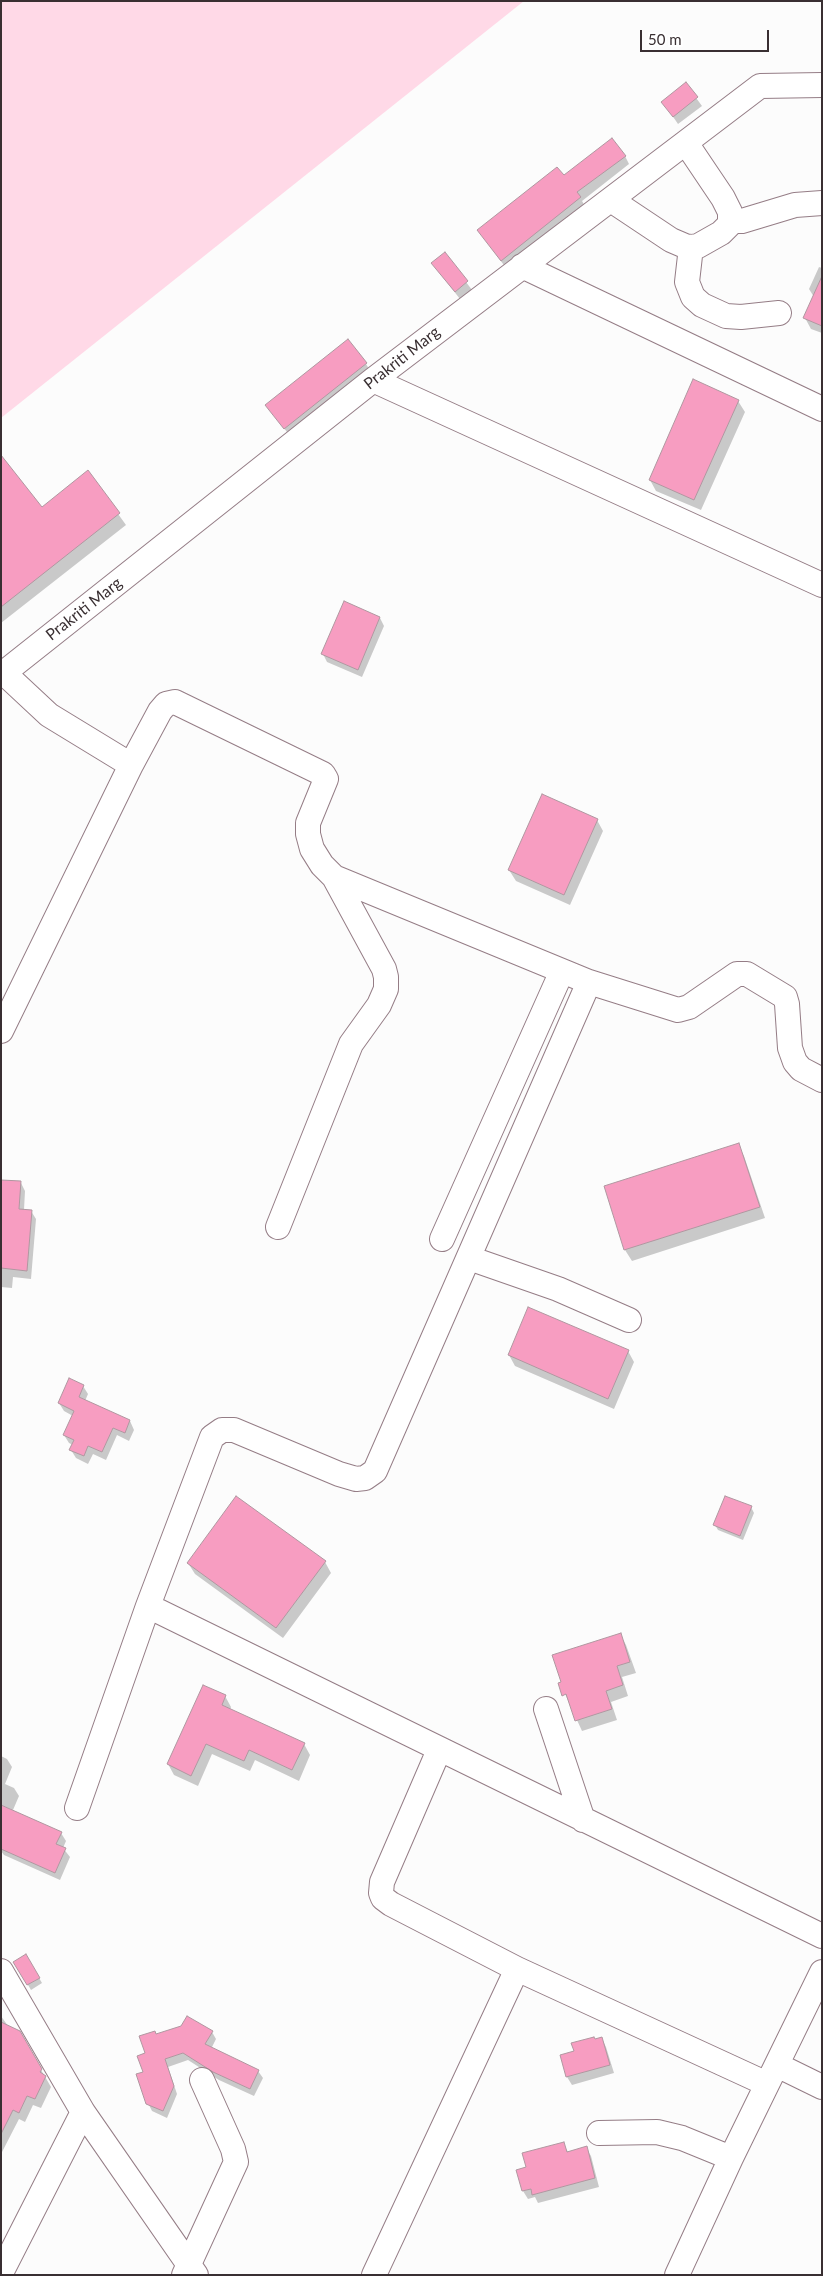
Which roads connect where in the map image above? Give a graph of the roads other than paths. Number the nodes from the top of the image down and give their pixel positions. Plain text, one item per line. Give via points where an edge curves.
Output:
1 (822, 85) edge
2 (686, 143) junction
3 (611, 200) junction
4 (822, 203) edge
5 (731, 220) junction
6 (691, 247) junction
7 (522, 266) junction
8 (779, 313) dead end
9 (373, 380) junction
10 (822, 409) edge
11 (822, 585) edge
12 (3, 674) edge
13 (131, 765) junction
14 (334, 877) junction
15 (562, 971) junction
16 (589, 982) junction
17 (1, 1031) edge
18 (822, 1080) edge
19 (278, 1227) dead end
20 (442, 1239) dead end
21 (469, 1258) junction
22 (629, 1320) dead end
23 (148, 1606) junction
24 (546, 1709) dead end
25 (439, 1750) junction
26 (77, 1808) dead end
27 (584, 1820) junction
28 (822, 1936) edge
29 (517, 1970) junction
30 (1, 1971) edge
31 (822, 1972) edge
32 (772, 2075) junction
33 (202, 2080) dead end
34 (822, 2087) edge
35 (83, 2112) junction
36 (599, 2133) dead end
37 (731, 2158) junction
38 (190, 2271) edge
39 (1, 2273) edge
40 (374, 2275) edge
41 (676, 2275) edge

1 - 2 street, Prakriti Marg via 760,86
2 - 3 street, Prakriti Marg
2 - 5 street via 723,198
3 - 6 street via 671,240
3 - 7 street, Prakriti Marg
4 - 5 street via 795,205 742,221
5 - 6 street via 721,233
6 - 8 street via 687,282 693,297 702,306 740,318
7 - 9 street, Prakriti Marg
7 - 10 street
9 - 11 street
9 - 12 street, Prakriti Marg
12 - 13 street via 49,715
13 - 14 street via 160,711 166,704 175,702 324,774 326,779 308,823 308,834 312,849
13 - 17 street
14 - 15 street
14 - 19 street via 384,969 386,988 351,1044
15 - 16 street
15 - 20 street
16 - 18 street via 678,1010 689,1007 736,974 746,974 785,997 790,1048 795,1062
16 - 21 street
21 - 22 street via 558,1289
21 - 23 street via 375,1471 365,1478 356,1479 234,1430 217,1432 212,1437
23 - 25 street
23 - 26 street
24 - 27 street
25 - 27 street
25 - 29 street via 382,1882 381,1893 391,1904
27 - 28 street
29 - 32 street
29 - 40 street
30 - 35 street
31 - 32 street
32 - 34 street
32 - 37 street
33 - 38 street via 236,2162
35 - 38 street
35 - 39 street
36 - 37 street via 657,2132 682,2138
37 - 41 street

